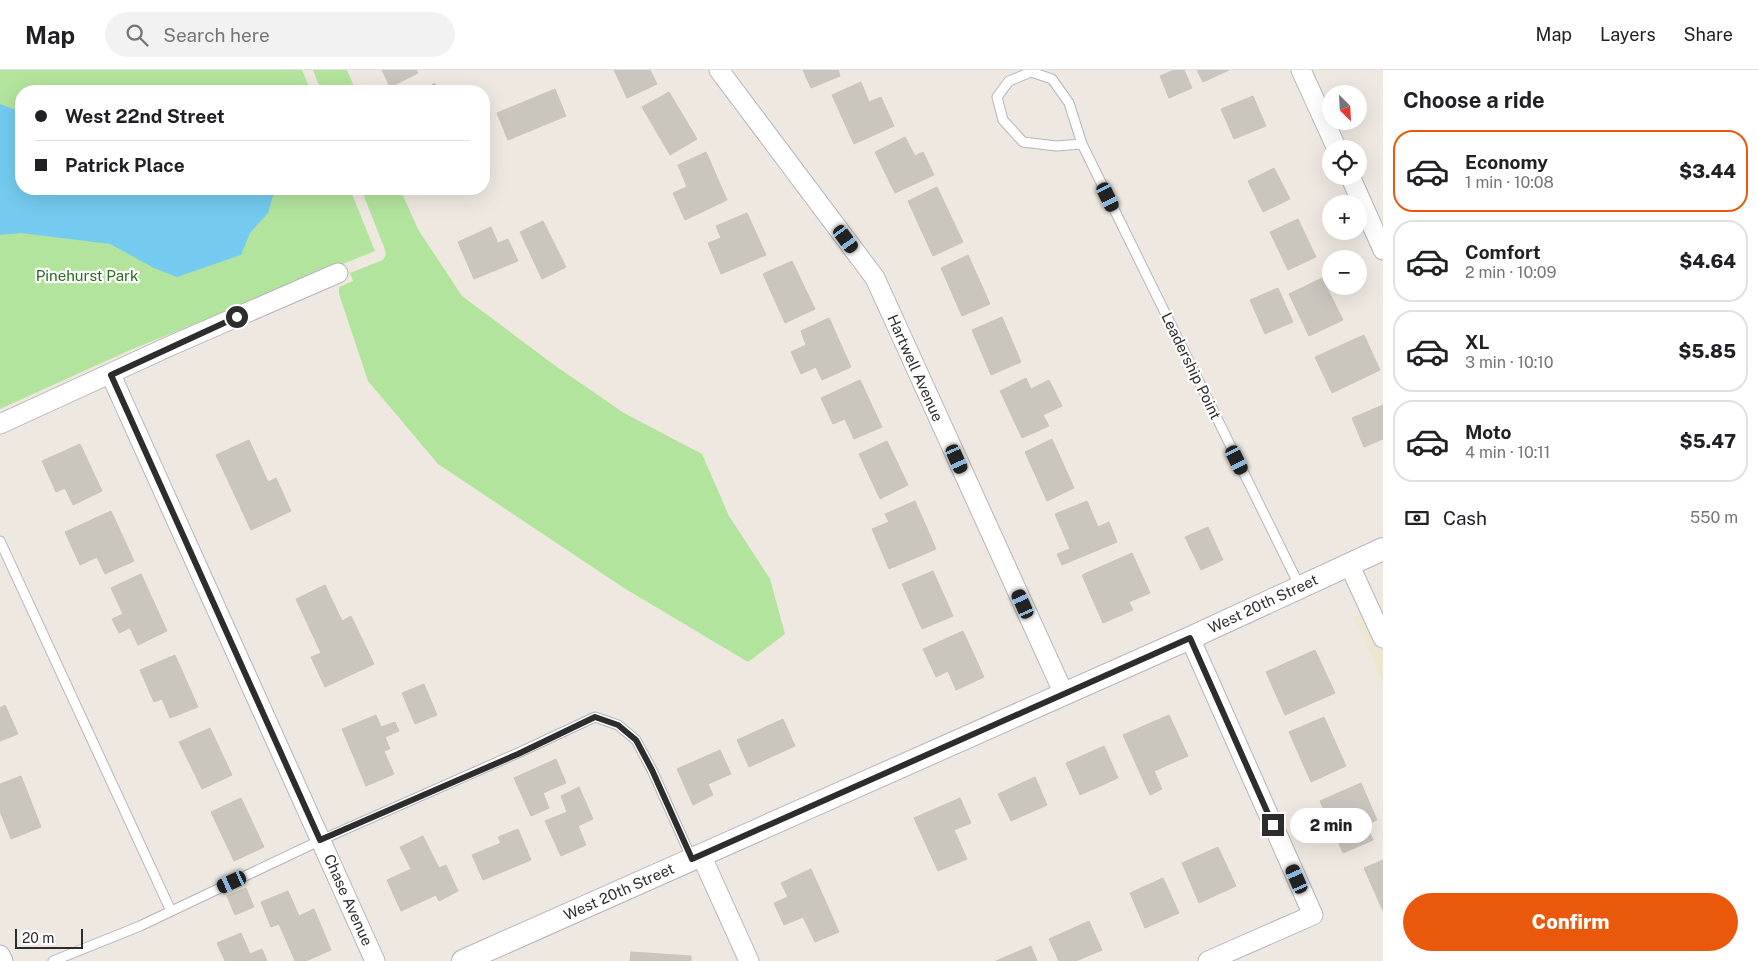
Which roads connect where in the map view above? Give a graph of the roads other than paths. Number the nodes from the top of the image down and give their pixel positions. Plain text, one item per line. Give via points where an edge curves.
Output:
1 (719, 70) edge
2 (1301, 70) edge
3 (1333, 140) edge
4 (1082, 144) junction
5 (1354, 185) edge
6 (1383, 250) edge
7 (338, 273) dead end
8 (111, 375) junction
9 (0, 424) edge
10 (0, 541) edge
11 (1383, 549) edge
12 (1349, 564) junction
13 (1300, 587) junction
14 (1190, 638) junction
15 (1383, 638) edge
16 (1064, 694) junction
17 (320, 840) junction
18 (696, 857) junction
19 (171, 911) junction
20 (0, 955) edge
21 (2, 961) edge
22 (53, 961) edge
23 (375, 961) edge
24 (463, 961) edge
25 (748, 961) edge
26 (1208, 961) edge

1 - 16 street, Hartwell Avenue via 875,278
2 - 3 street
4 - 4 lane, Leadership Point via 1069,103 1052,79 1031,72 1009,81 997,97 1003,120 1023,142 1056,146
4 - 13 lane, Leadership Point
5 - 6 street
7 - 8 street
8 - 9 street
8 - 17 street, Chase Avenue
10 - 19 lane
11 - 12 street, West 20th Street
12 - 13 street, West 20th Street
12 - 15 street
13 - 14 street, West 20th Street
14 - 16 street, West 20th Street
14 - 26 street via 1314,915
16 - 18 street, West 20th Street
17 - 18 lane via 595,717 618,725 636,740
17 - 19 lane
17 - 23 street, Chase Avenue
18 - 24 street, West 20th Street
18 - 25 street
19 - 22 lane
20 - 21 street

